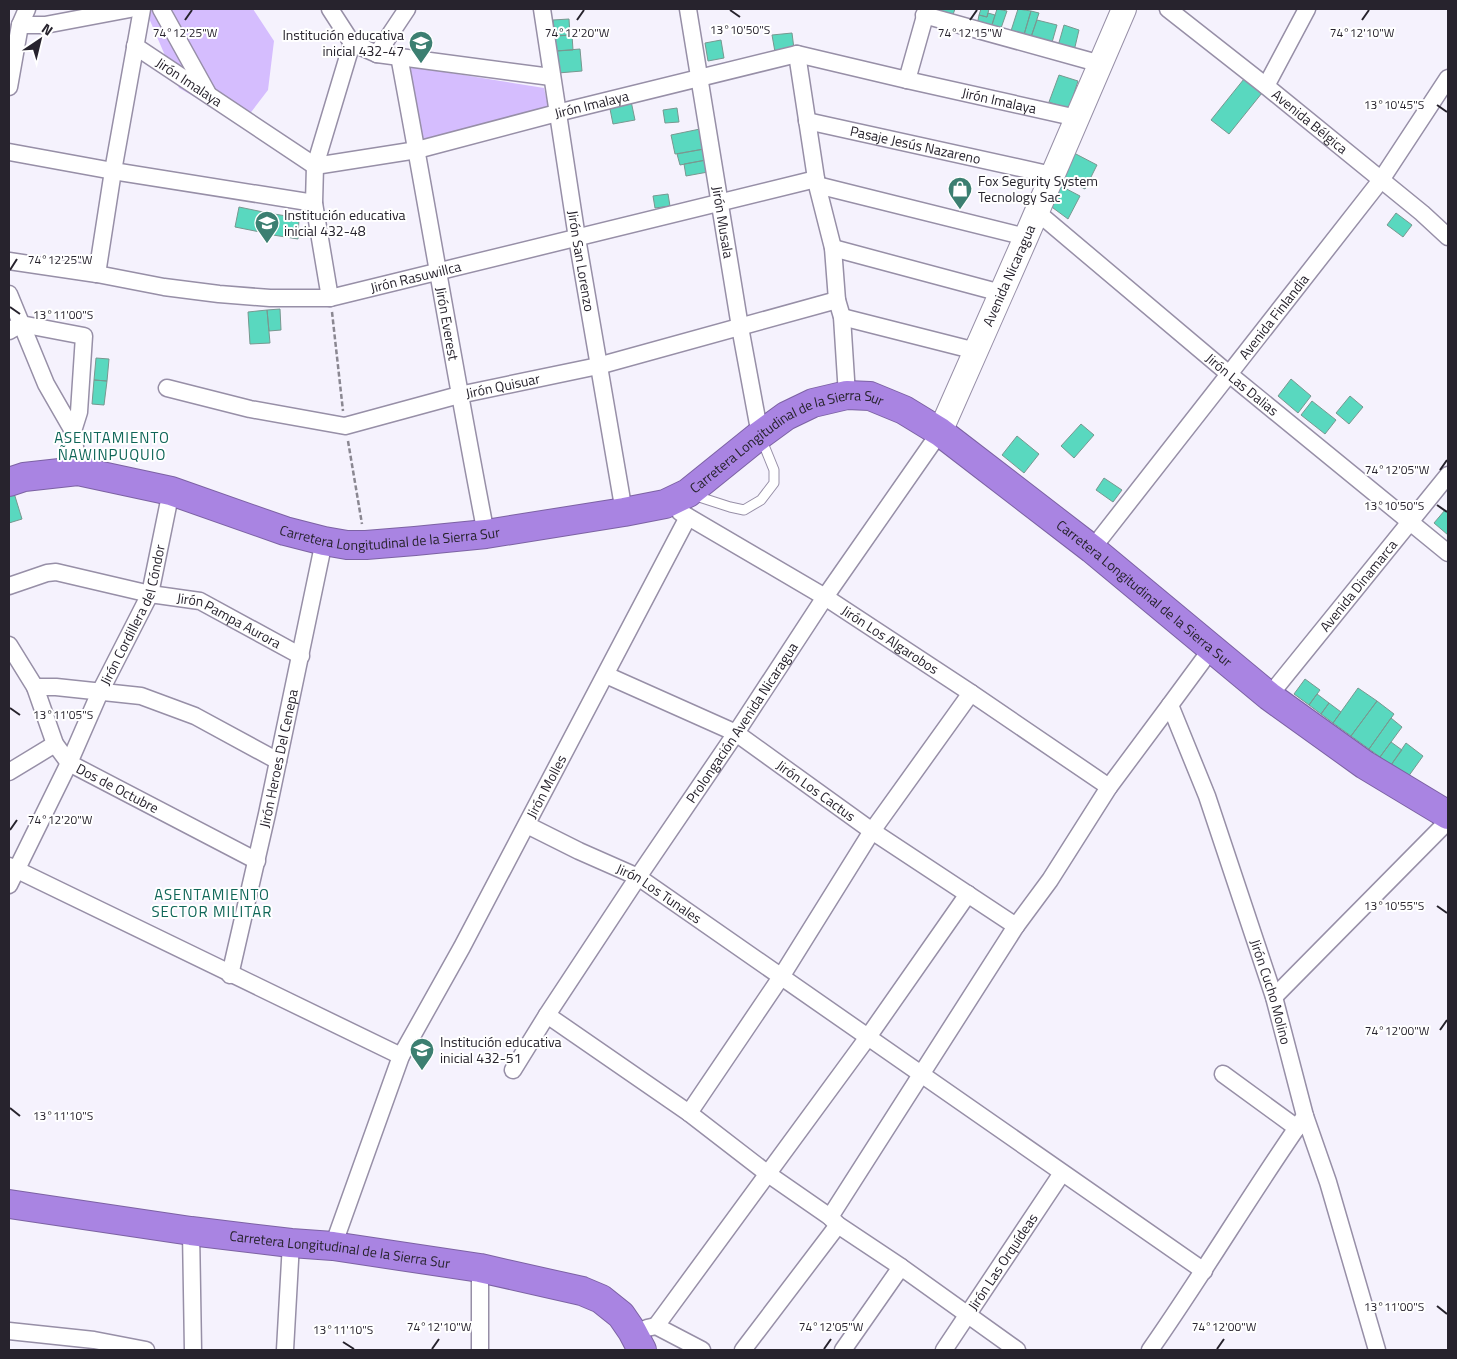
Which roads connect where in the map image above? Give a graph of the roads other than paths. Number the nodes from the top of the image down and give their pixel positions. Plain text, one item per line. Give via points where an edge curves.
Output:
1 (27, 9) edge
2 (130, 9) edge
3 (142, 9) edge
4 (161, 9) edge
5 (330, 9) edge
6 (407, 9) edge
7 (542, 9) edge
8 (688, 9) edge
9 (1124, 9) edge
10 (1168, 9) edge
11 (1307, 9) edge
12 (925, 12) edge
13 (20, 25) junction
14 (352, 43) junction
15 (135, 46) junction
16 (377, 54) junction
17 (798, 54) junction
18 (399, 56) junction
19 (1101, 64) junction
20 (551, 77) junction
21 (698, 78) junction
22 (1448, 78) edge
23 (907, 80) junction
24 (9, 86) edge
25 (1266, 86) junction
26 (208, 95) junction
27 (556, 113) junction
28 (1077, 118) junction
29 (807, 121) junction
30 (417, 150) junction
31 (9, 152) edge
32 (315, 166) junction
33 (113, 172) junction
34 (1052, 175) junction
35 (1381, 180) junction
36 (816, 182) junction
37 (314, 203) junction
38 (720, 203) junction
39 (1037, 212) junction
40 (1026, 237) junction
41 (1448, 237) edge
42 (576, 238) junction
43 (833, 248) junction
44 (9, 261) edge
45 (438, 271) junction
46 (97, 274) junction
47 (1001, 292) junction
48 (9, 294) edge
49 (330, 298) junction
50 (837, 300) junction
51 (842, 317) junction
52 (740, 327) junction
53 (15, 328) edge
54 (976, 351) junction
55 (598, 366) junction
56 (1230, 374) junction
57 (166, 388) dead end
58 (459, 395) junction
59 (848, 395) junction
60 (73, 431) junction
61 (940, 432) junction
62 (760, 435) junction
63 (78, 471) junction
64 (1448, 475) edge
65 (9, 482) edge
66 (171, 491) junction
67 (680, 505) junction
68 (624, 512) junction
69 (1410, 523) junction
70 (486, 534) junction
71 (324, 541) junction
72 (1092, 549) junction
73 (1448, 553) edge
74 (9, 586) edge
75 (150, 594) junction
76 (825, 598) junction
77 (9, 648) edge
78 (1212, 648) junction
79 (300, 656) junction
80 (606, 676) junction
81 (35, 688) junction
82 (100, 692) junction
83 (971, 693) junction
84 (1269, 696) junction
85 (1170, 705) junction
86 (736, 733) junction
87 (55, 744) junction
88 (278, 761) junction
89 (68, 763) junction
90 (9, 772) edge
91 (1109, 787) junction
92 (1448, 815) edge
93 (1448, 821) edge
94 (527, 825) junction
95 (872, 831) junction
96 (256, 860) junction
97 (12, 868) edge
98 (638, 877) junction
99 (9, 885) edge
100 (968, 894) junction
101 (1016, 926) junction
102 (230, 975) junction
103 (781, 978) junction
104 (1274, 997) junction
105 (547, 1015) junction
106 (868, 1037) junction
107 (401, 1056) junction
108 (513, 1070) dead end
109 (922, 1074) junction
110 (1223, 1074) dead end
111 (689, 1113) junction
112 (1301, 1122) junction
113 (1062, 1173) junction
114 (768, 1174) junction
115 (9, 1204) edge
116 (834, 1221) junction
117 (191, 1231) junction
118 (291, 1244) junction
119 (333, 1246) junction
120 (901, 1267) junction
121 (480, 1268) junction
122 (1204, 1271) junction
123 (967, 1314) junction
124 (9, 1331) edge
125 (644, 1336) edge
126 (94, 1345) edge
127 (146, 1350) edge
128 (193, 1350) edge
129 (285, 1350) edge
130 (480, 1350) edge
131 (702, 1350) edge
132 (743, 1350) edge
133 (843, 1350) edge
134 (944, 1350) edge
135 (1017, 1350) edge
136 (1150, 1350) edge
137 (1377, 1350) edge

1 - 13 street
2 - 13 street via 45,25
3 - 15 street
4 - 26 street
5 - 14 street
6 - 16 street
7 - 20 street, Jirón San Lorenzo
8 - 21 street, Jirón Musala
9 - 19 street, Avenida Nicaragua
10 - 25 street, Avenida Bélgica
11 - 25 street
12 - 19 street
12 - 23 street
13 - 24 street
14 - 16 street
14 - 32 street
15 - 26 street, Jirón Imalaya
15 - 33 street
16 - 18 street
17 - 21 street, Jirón Imalaya
17 - 23 street, Jirón Imalaya
17 - 29 street
18 - 20 street
18 - 30 street, Jirón Everest
19 - 28 street, Avenida Nicaragua
20 - 27 street, Jirón San Lorenzo
21 - 27 street, Jirón Imalaya
21 - 38 street, Jirón Musala
22 - 35 street, Avenida Finlandia
23 - 28 street, Jirón Imalaya
25 - 35 street, Avenida Bélgica
26 - 32 street, Jirón Imalaya
27 - 30 street, Jirón Imalaya
27 - 42 street, Jirón San Lorenzo
28 - 34 street, Avenida Nicaragua
29 - 34 street, Pasaje Jesús Nazareno
29 - 36 street
30 - 32 street, Jirón Imalaya
30 - 45 street, Jirón Everest
31 - 33 street
32 - 37 street
33 - 37 street
33 - 46 street
34 - 39 street, Avenida Nicaragua
35 - 41 street, Avenida Bélgica
35 - 56 street, Avenida Finlandia
36 - 38 street, Jirón Rasuwillca
36 - 40 street
36 - 43 street
37 - 49 street
38 - 42 street, Jirón Rasuwillca
38 - 52 street, Jirón Musala
39 - 40 street, Avenida Nicaragua
39 - 56 street, Jirón Las Dalias
40 - 47 street, Avenida Nicaragua
42 - 45 street, Jirón Rasuwillca
42 - 55 street, Jirón San Lorenzo
43 - 47 street
43 - 50 street
44 - 46 street, Jirón Rasuwillca
45 - 49 street, Jirón Rasuwillca
45 - 58 street, Jirón Everest
46 - 49 street, Jirón Rasuwillca via 219,294
47 - 54 street, Avenida Nicaragua
48 - 53 street
50 - 51 street
50 - 52 street, Jirón Quisuar
51 - 54 street
51 - 59 street
52 - 55 street, Jirón Quisuar
52 - 62 street, Jirón Musala
53 - 60 street
53 - 60 street via 84,336 79,412
54 - 61 street, Avenida Nicaragua
55 - 58 street, Jirón Quisuar
55 - 68 street, Jirón San Lorenzo
56 - 69 street, Jirón Las Dalias
56 - 72 street, Avenida Finlandia
57 - 58 street, Jirón Quisuar via 250,409 345,426
58 - 70 street, Jirón Everest
59 - 61 highway, Carretera Longitudinal de la Sierra Sur via 870,396 904,410
59 - 62 highway, Carretera Longitudinal de la Sierra Sur via 813,403 786,416
60 - 63 street
61 - 72 highway, Carretera Longitudinal de la Sierra Sur
61 - 76 street, Prolongación Avenida Nicaragua
62 - 67 highway, Carretera Longitudinal de la Sierra Sur
62 - 67 lane via 774,470 774,483 761,500 744,510
63 - 65 highway, Carretera Longitudinal de la Sierra Sur via 24,477
63 - 66 highway, Carretera Longitudinal de la Sierra Sur
64 - 69 street, Avenida Dinamarca
66 - 71 highway, Carretera Longitudinal de la Sierra Sur via 285,531
66 - 75 street, Jirón Cordillera del Cóndor
67 - 68 highway, Carretera Longitudinal de la Sierra Sur
67 - 76 street, Jirón Los Algarobos
67 - 80 street, Jirón Molles
68 - 70 highway, Carretera Longitudinal de la Sierra Sur
69 - 73 street, Jirón Las Dalias
69 - 84 street, Avenida Dinamarca
70 - 71 highway, Carretera Longitudinal de la Sierra Sur via 366,545
71 - 79 street, Jirón Heroes Del Cenepa
72 - 78 highway, Carretera Longitudinal de la Sierra Sur
74 - 75 street, Jirón Pampa Aurora via 56,572
75 - 79 street, Jirón Pampa Aurora via 200,601
75 - 82 street, Jirón Cordillera del Cóndor
76 - 83 street, Jirón Los Algarobos
76 - 86 street, Prolongación Avenida Nicaragua
77 - 81 street, Dos de Octubre
78 - 84 highway, Carretera Longitudinal de la Sierra Sur
78 - 85 street
79 - 88 street, Jirón Heroes Del Cenepa
80 - 86 street, Jirón Los Cactus
80 - 94 street, Jirón Molles
81 - 82 street
81 - 87 street, Dos de Octubre
82 - 88 street via 140,696 186,713
82 - 89 street, Jirón Cordillera del Cóndor
83 - 91 street, Jirón Los Algarobos
83 - 95 street
84 - 92 highway, Carretera Longitudinal de la Sierra Sur via 1365,764
85 - 91 street
85 - 104 street, Jirón Cucho Molino via 1210,805
86 - 95 street, Jirón Los Cactus
86 - 98 street, Prolongación Avenida Nicaragua
87 - 89 street, Dos de Octubre
87 - 90 street
88 - 96 street, Jirón Heroes Del Cenepa
89 - 96 street, Dos de Octubre
89 - 97 street, Jirón Cordillera del Cóndor
91 - 101 street via 1050,880
93 - 104 street
94 - 98 street, Jirón Los Tunales
94 - 107 street, Jirón Molles
95 - 100 street, Jirón Los Cactus
95 - 103 street
96 - 102 street, Jirón Heroes Del Cenepa
97 - 99 street, Jirón Cordillera del Cóndor
97 - 102 street
98 - 103 street, Jirón Los Tunales
98 - 105 street, Prolongación Avenida Nicaragua
100 - 101 street, Jirón Los Cactus
100 - 106 street
101 - 109 street
102 - 107 street
103 - 106 street, Jirón Los Tunales
103 - 111 street
104 - 112 street, Jirón Cucho Molino
105 - 108 street, Prolongación Avenida Nicaragua
105 - 111 street
106 - 109 street, Jirón Los Tunales
106 - 114 street
107 - 119 street, Jirón Molles
109 - 113 street, Jirón Los Tunales
109 - 116 street
110 - 112 street
111 - 114 street
112 - 122 street
112 - 137 street, Jirón Cucho Molino via 1328,1182
113 - 122 street, Jirón Los Tunales
113 - 123 street, Jirón Las Orquídeas
114 - 116 street
114 - 125 street
115 - 117 highway, Carretera Longitudinal de la Sierra Sur
116 - 120 street
116 - 132 street
117 - 118 highway, Carretera Longitudinal de la Sierra Sur
117 - 128 street
118 - 119 highway, Carretera Longitudinal de la Sierra Sur
118 - 129 street
119 - 121 highway, Carretera Longitudinal de la Sierra Sur
120 - 123 street
120 - 133 street
121 - 125 highway, Carretera Longitudinal de la Sierra Sur via 588,1293 601,1299
121 - 130 street
122 - 136 street
123 - 134 street, Jirón Las Orquídeas
123 - 135 street
124 - 126 street
125 - 131 street
126 - 127 street

